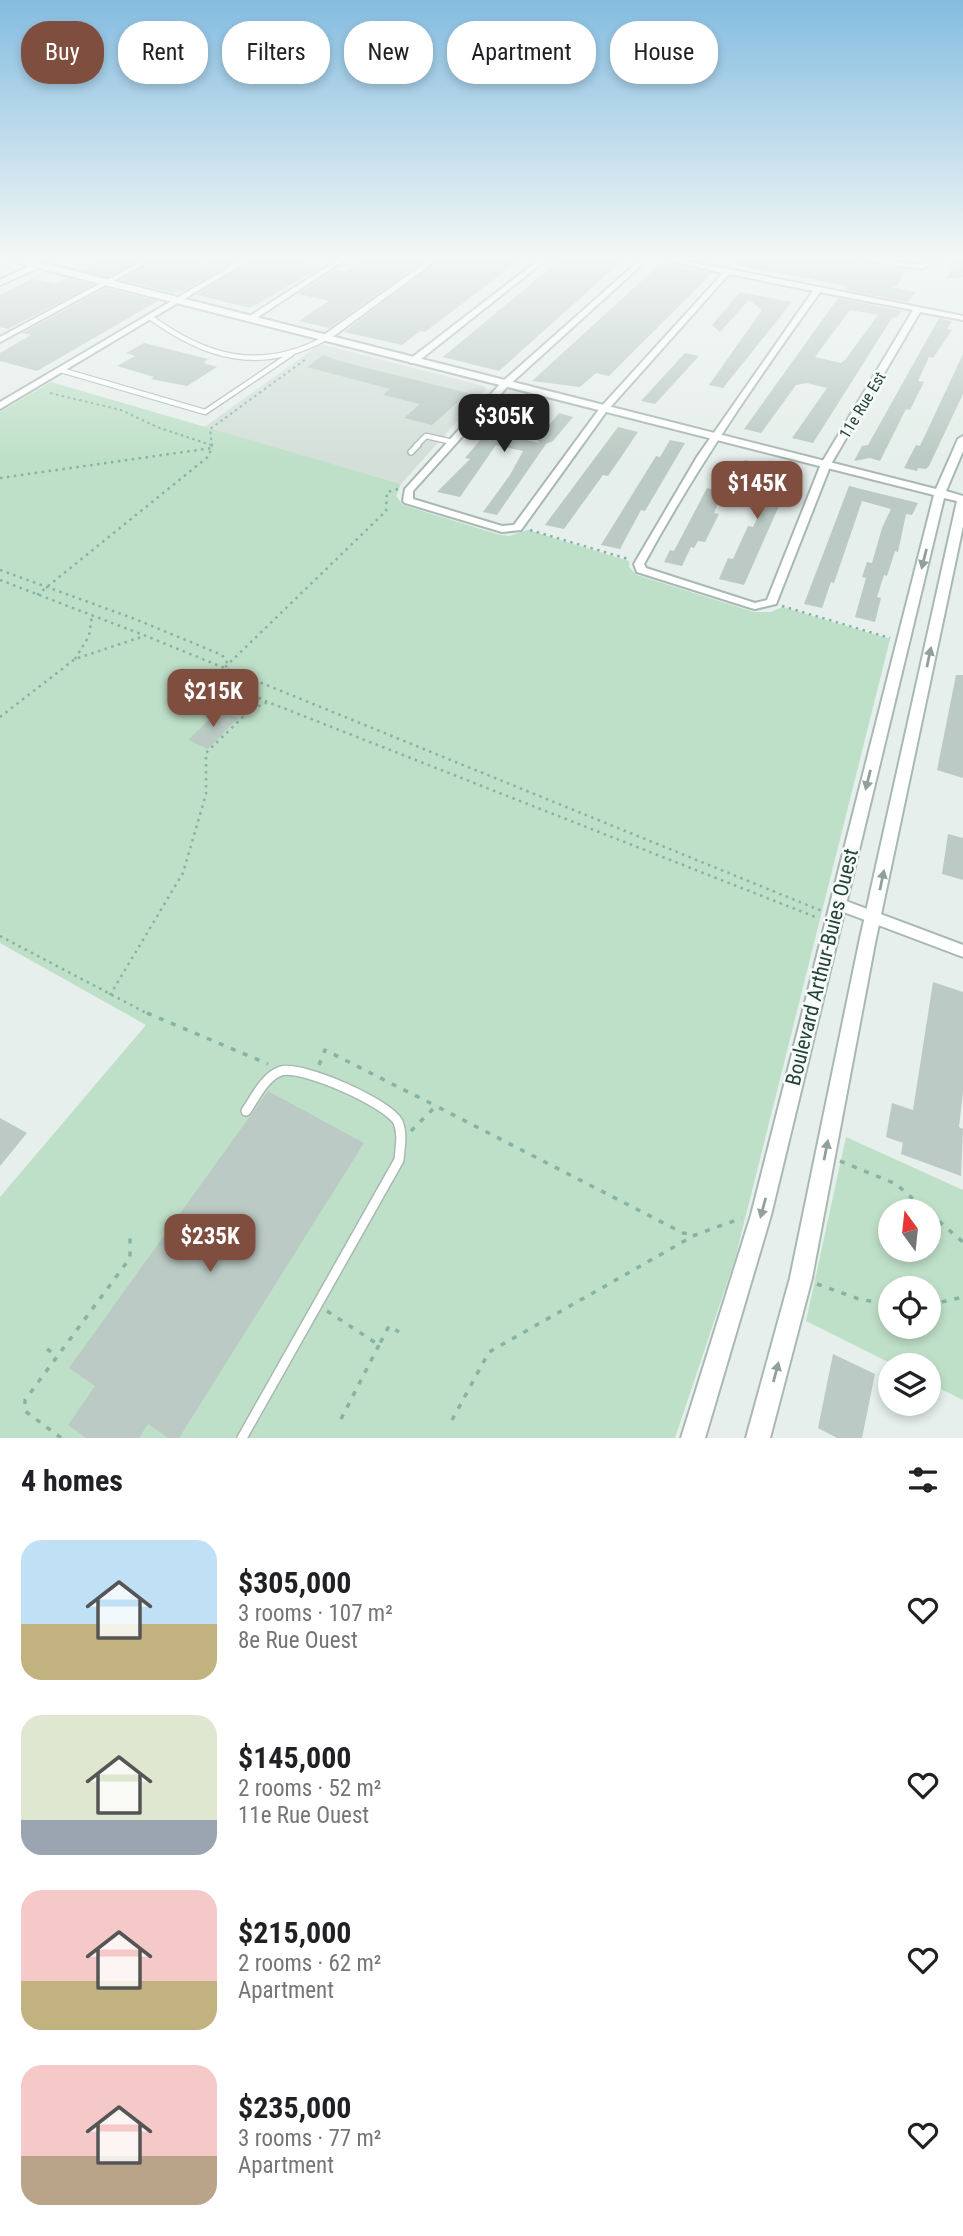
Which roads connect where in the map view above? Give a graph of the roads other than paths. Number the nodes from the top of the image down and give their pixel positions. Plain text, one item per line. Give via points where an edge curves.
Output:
1 (25, 326) edge
2 (135, 326) edge
3 (162, 326) edge
4 (276, 326) edge
5 (342, 326) edge
6 (458, 326) edge
7 (570, 326) edge
8 (678, 326) edge
9 (791, 326) edge
10 (908, 326) edge
11 (324, 339) junction
12 (0, 340) edge
13 (291, 354) junction
14 (413, 361) junction
15 (61, 370) junction
16 (505, 384) junction
17 (0, 406) edge
18 (603, 410) junction
19 (713, 436) junction
20 (963, 439) edge
21 (453, 442) junction
22 (411, 452) dead end
23 (827, 464) junction
24 (940, 493) junction
25 (963, 500) edge
26 (829, 912) junction
27 (874, 916) junction
28 (963, 951) edge
29 (246, 1111) dead end
30 (242, 1438) edge
31 (693, 1438) edge
32 (758, 1438) edge

1 - 12 street
2 - 15 street
3 - 13 lane via 184,342 233,358
4 - 11 street
5 - 11 street
6 - 14 street
7 - 16 street
8 - 18 street
9 - 19 street
10 - 23 street, 11e Rue Est
11 - 13 lane
11 - 14 street
13 - 15 lane via 205,412
14 - 16 street
15 - 17 street
16 - 18 street
16 - 21 street
18 - 19 street
18 - 21 street via 517,528 502,529 406,497
19 - 23 street
19 - 23 street, 11e Rue Est via 639,564 650,575 755,606 772,603
20 - 24 street, Boulevard Arthur-Buies Ouest
21 - 22 lane via 426,436
23 - 24 street
24 - 25 street
24 -> 26 street, Boulevard Arthur-Buies Ouest
27 -> 25 street, Boulevard Arthur-Buies Ouest
26 - 27 street
26 -> 31 street, Boulevard Arthur-Buies Ouest via 761,1214
27 - 28 street
32 -> 27 street, Boulevard Arthur-Buies Ouest via 801,1278
29 - 30 lane via 265,1083 283,1070 301,1070 383,1108 397,1119 402,1137 399,1160

